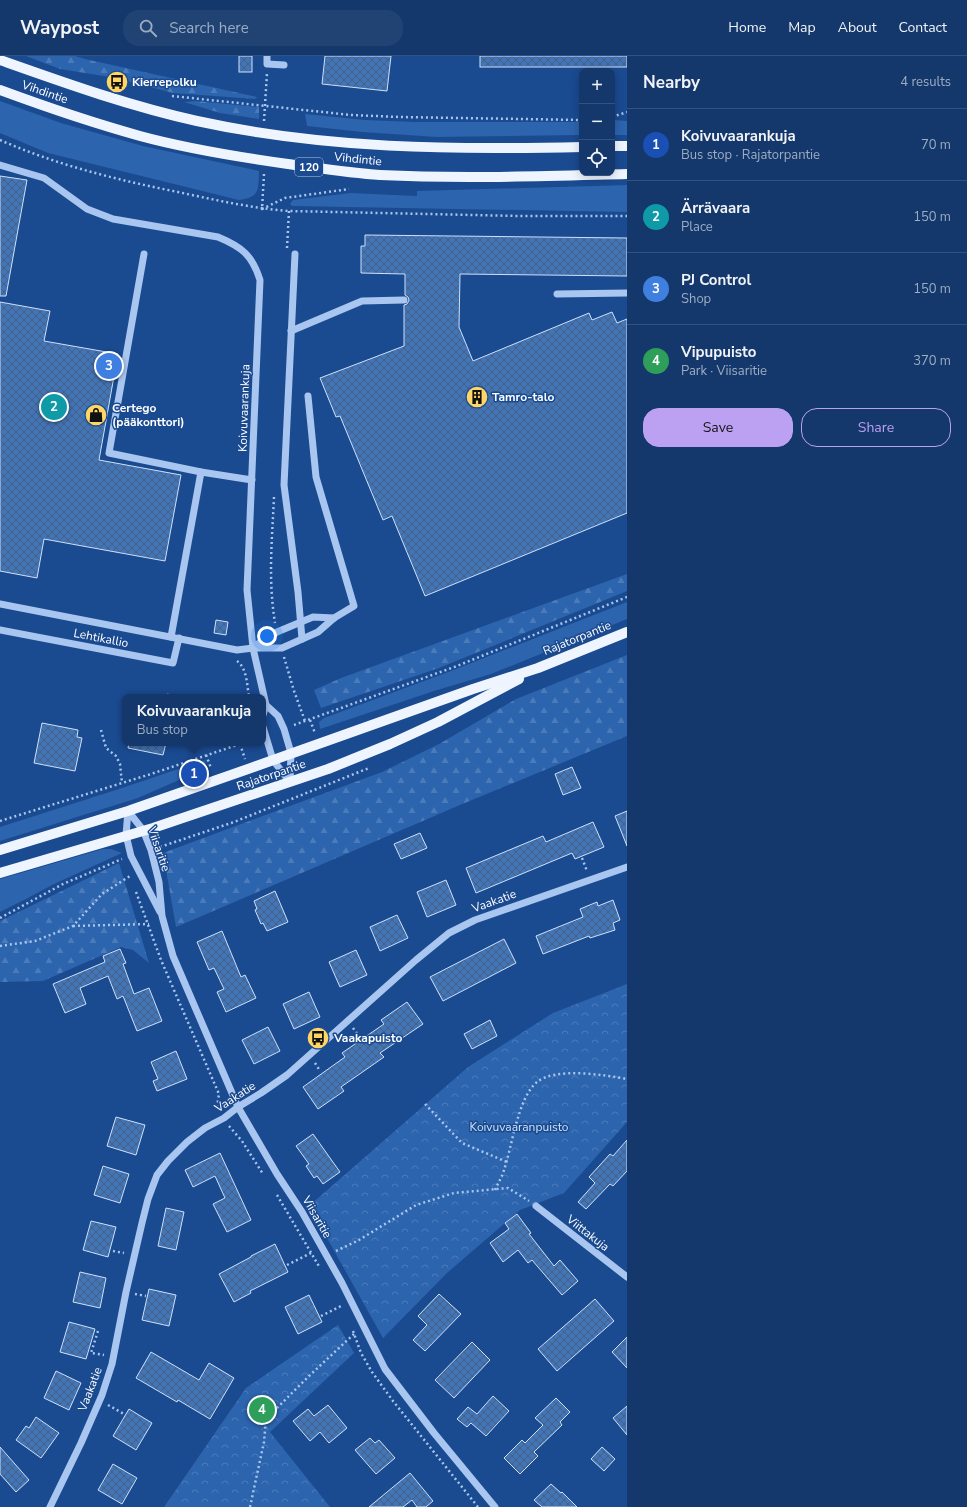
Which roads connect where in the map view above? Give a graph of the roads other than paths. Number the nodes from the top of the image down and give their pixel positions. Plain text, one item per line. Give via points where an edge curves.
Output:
1 (267, 56) edge
2 (0, 60) edge
3 (284, 65) dead end
4 (0, 90) edge
5 (615, 146) edge
6 (627, 146) edge
7 (579, 147) edge
8 (0, 165) edge
9 (627, 174) edge
10 (144, 254) dead end
11 (295, 254) dead end
12 (627, 293) edge
13 (557, 294) dead end
14 (404, 300) dead end
15 (291, 332) junction
16 (308, 396) dead end
17 (201, 472) junction
18 (252, 480) junction
19 (0, 604) edge
20 (334, 618) junction
21 (300, 623) junction
22 (0, 630) edge
23 (627, 632) edge
24 (175, 637) junction
25 (302, 639) junction
26 (253, 648) junction
27 (538, 668) junction
28 (263, 694) edge
29 (266, 705) edge
30 (266, 737) edge
31 (292, 753) junction
32 (273, 760) junction
33 (290, 782) junction
34 (128, 811) junction
35 (143, 830) junction
36 (126, 835) junction
37 (0, 850) edge
38 (627, 867) edge
39 (0, 873) edge
40 (162, 916) junction
41 (238, 1107) junction
42 (536, 1206) road end
43 (627, 1277) edge
44 (50, 1507) edge
45 (495, 1507) edge

1 - 3 street via 267,64
2 - 7 main road, Vihdintie / 120 via 95,94 197,121 314,140 445,149
4 - 9 main road, Vihdintie / 120 via 141,136 243,158 295,165 418,176
5 - 6 main road
8 - 18 street, Koivuvaarankuja via 44,178 87,209 113,219 218,237 233,243 245,252 255,265 260,280
10 - 17 street via 109,453
11 - 15 street
12 - 13 street
14 - 15 street via 362,301
15 - 21 street via 284,485
16 - 20 street via 316,477 354,606
17 - 18 street
17 - 24 street
18 - 26 street, Koivuvaarankuja via 247,590
19 - 24 street
20 - 21 street via 313,617
20 - 25 street via 318,632
21 - 25 street
21 - 26 street via 277,632
22 - 24 street, Lehtikallio via 174,663
23 - 27 main road, Rajatorpantie
24 - 26 street via 237,650
25 - 26 street via 282,648
26 - 28 street, Koivuvaarankuja
27 - 31 main road, Rajatorpantie
27 - 33 main road, Rajatorpantie via 471,705 390,744
29 - 31 street via 278,716
30 - 32 street
31 - 32 main road, Rajatorpantie
31 - 33 street
32 - 33 street
32 - 34 main road, Rajatorpantie
33 - 35 main road, Rajatorpantie
34 - 35 street, Viisaritie
34 - 36 street, Viisaritie
34 - 37 main road, Rajatorpantie
35 - 36 main road, Rajatorpantie
35 - 40 street, Viisaritie via 159,882
36 - 39 main road, Rajatorpantie
36 - 40 street, Viisaritie via 131,856
38 - 41 street, Vaakatie via 459,927 416,960 287,1075
40 - 41 street, Viisaritie via 173,956
41 - 44 street, Vaakatie via 187,1142 157,1175 142,1223 113,1358 81,1443
41 - 45 street, Viisaritie via 327,1256 385,1369
42 - 43 street, Viittakuja

